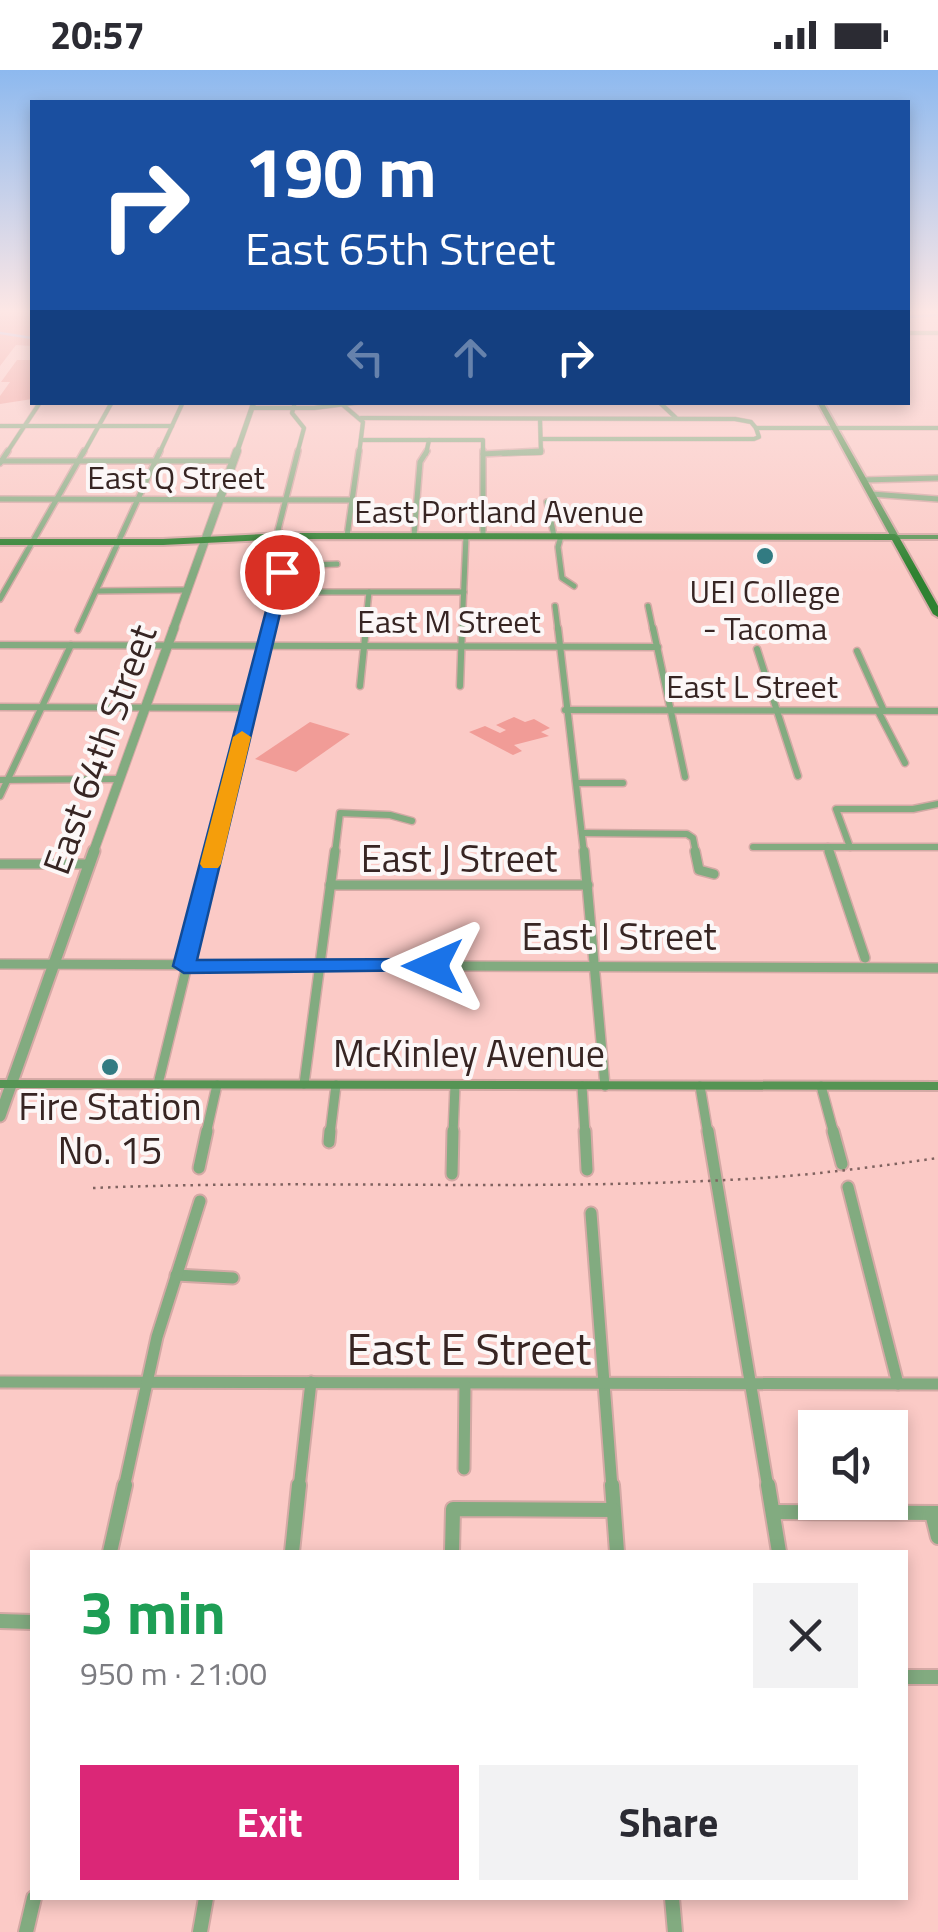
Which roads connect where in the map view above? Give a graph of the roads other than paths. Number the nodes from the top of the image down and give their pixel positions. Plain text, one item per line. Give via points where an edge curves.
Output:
1 (39, 405) edge
2 (110, 405) edge
3 (182, 405) edge
4 (344, 405) edge
5 (662, 405) edge
6 (822, 405) edge
7 (253, 406) edge
8 (294, 406) edge
9 (361, 418) junction
10 (540, 418) junction
11 (676, 418) junction
12 (0, 426) edge
13 (25, 426) junction
14 (99, 426) junction
15 (172, 426) junction
16 (756, 428) junction
17 (834, 428) junction
18 (938, 428) edge
19 (361, 440) junction
20 (429, 440) junction
21 (541, 440) junction
22 (483, 454) junction
23 (80, 461) junction
24 (156, 461) junction
25 (233, 461) junction
26 (0, 462) edge
27 (938, 478) edge
28 (862, 480) junction
29 (871, 494) junction
30 (0, 499) edge
31 (57, 499) junction
32 (139, 499) junction
33 (220, 499) junction
34 (286, 499) junction
35 (938, 499) edge
36 (352, 500) junction
37 (547, 502) dead end
38 (284, 536) junction
39 (347, 536) junction
40 (414, 536) junction
41 (466, 536) junction
42 (483, 536) junction
43 (557, 536) junction
44 (895, 537) junction
45 (938, 538) edge
46 (204, 540) junction
47 (0, 542) edge
48 (32, 542) junction
49 (118, 542) junction
50 (338, 564) dead end
51 (284, 566) junction
52 (574, 586) dead end
53 (2, 590) edge
54 (188, 590) junction
55 (96, 591) junction
56 (278, 592) junction
57 (370, 592) junction
58 (464, 592) junction
59 (0, 598) edge
60 (555, 606) dead end
61 (648, 606) dead end
62 (938, 614) edge
63 (78, 630) dead end
64 (0, 645) edge
65 (71, 645) junction
66 (167, 646) junction
67 (264, 646) junction
68 (363, 646) junction
69 (462, 646) junction
70 (560, 646) junction
71 (658, 647) junction
72 (757, 649) dead end
73 (856, 651) dead end
74 (360, 686) dead end
75 (460, 686) dead end
76 (0, 708) edge
77 (42, 708) junction
78 (145, 708) junction
79 (249, 708) junction
80 (565, 710) junction
81 (672, 710) junction
82 (778, 711) junction
83 (881, 711) junction
84 (938, 711) edge
85 (905, 763) dead end
86 (798, 776) dead end
87 (685, 777) dead end
88 (4, 780) edge
89 (120, 780) junction
90 (577, 783) junction
91 (623, 783) dead end
92 (0, 796) edge
93 (938, 804) edge
94 (412, 821) dead end
95 (582, 833) junction
96 (753, 847) dead end
97 (828, 847) junction
98 (850, 847) junction
99 (938, 847) edge
100 (0, 864) edge
101 (90, 864) junction
102 (714, 874) dead end
103 (330, 885) junction
104 (588, 886) junction
105 (865, 958) dead end
106 (0, 964) edge
107 (54, 964) junction
108 (184, 966) junction
109 (318, 966) junction
110 (594, 966) junction
111 (938, 968) edge
112 (6, 1084) edge
113 (158, 1084) junction
114 (218, 1084) junction
115 (304, 1084) junction
116 (336, 1084) junction
117 (455, 1086) junction
118 (582, 1086) junction
119 (606, 1086) junction
120 (700, 1086) junction
121 (821, 1086) junction
122 (938, 1086) edge
123 (0, 1116) edge
124 (329, 1142) dead end
125 (842, 1164) dead end
126 (199, 1168) dead end
127 (587, 1170) dead end
128 (452, 1174) dead end
129 (848, 1187) dead end
130 (200, 1201) dead end
131 (591, 1212) dead end
132 (176, 1275) junction
133 (233, 1278) dead end
134 (310, 1382) junction
135 (1, 1384) edge
136 (147, 1384) junction
137 (465, 1384) junction
138 (604, 1384) junction
139 (898, 1384) junction
140 (938, 1384) edge
141 (751, 1385) junction
142 (464, 1469) dead end
143 (614, 1510) junction
144 (773, 1512) junction
145 (935, 1513) edge
146 (938, 1538) edge
147 (110, 1550) edge
148 (292, 1550) edge
149 (452, 1550) edge
150 (617, 1550) edge
151 (780, 1550) edge
152 (0, 1621) edge
153 (30, 1622) edge
154 (908, 1677) edge
155 (938, 1677) edge
156 (34, 1900) edge
157 (206, 1900) edge
158 (672, 1900) edge
159 (26, 1932) edge
160 (200, 1932) edge
161 (674, 1932) edge

1 - 13 street
2 - 14 street
3 - 15 street
4 - 8 street
4 - 9 street
5 - 11 street
6 - 17 main road
7 - 8 street
7 - 25 street, East 64th Street
8 - 34 street via 304,428
9 - 10 street
9 - 19 street
10 - 11 street
10 - 21 street
11 - 16 street via 740,419
12 - 13 street
13 - 14 street
13 - 26 street
14 - 15 street
14 - 23 street
15 - 24 street
16 - 17 street
16 - 21 street via 754,440
17 - 18 street
17 - 28 main road
19 - 20 street
19 - 36 street
20 - 22 street via 482,440
20 - 40 street via 420,462
21 - 22 street via 540,454
22 - 42 street
23 - 24 street
23 - 26 street
23 - 31 street
24 - 25 street
24 - 32 street
25 - 33 street, East 64th Street
27 - 28 street
28 - 29 main road
29 - 35 street
29 - 44 main road
30 - 31 street, East Q Street
31 - 32 street, East Q Street
31 - 48 street
32 - 33 street, East Q Street
32 - 49 street
33 - 34 street, East Q Street
33 - 46 street, East 64th Street
34 - 36 street, East Q Street
34 - 38 street via 278,530
36 - 39 street
37 - 43 street
38 - 39 main road, East Portland Avenue
38 - 46 main road, East Portland Avenue
38 - 51 street
39 - 40 main road, East Portland Avenue
40 - 41 main road, East Portland Avenue
41 - 42 main road, East Portland Avenue
41 - 58 street
42 - 43 main road, East Portland Avenue
43 - 44 main road, East Portland Avenue
43 - 52 street via 562,578
44 - 45 main road, East Portland Avenue
44 - 62 main road
46 - 49 main road, East Portland Avenue
46 - 54 street, East 64th Street
47 - 48 main road, East Portland Avenue
48 - 49 main road, East Portland Avenue
48 - 53 street
49 - 55 street
50 - 51 street
51 - 56 street
53 - 59 street
54 - 55 street
54 - 66 street, East 64th Street
55 - 63 street
56 - 57 street
56 - 67 street
57 - 58 street
57 - 68 street
58 - 69 street
60 - 70 street
61 - 71 street
64 - 65 street, East M Street
65 - 66 street, East M Street
65 - 77 street
66 - 67 street, East M Street
66 - 78 street, East 64th Street
67 - 68 street, East M Street
67 - 79 street
68 - 69 street, East M Street
68 - 74 street
69 - 70 street, East M Street
69 - 75 street
70 - 71 street, East M Street
70 - 80 street
71 - 81 street
72 - 82 street
73 - 83 street
76 - 77 street
77 - 78 street
77 - 88 street
78 - 79 street
78 - 89 street, East 64th Street
79 - 108 street
80 - 81 street, East L Street
80 - 90 street
81 - 82 street, East L Street
81 - 87 street
82 - 83 street, East L Street
82 - 86 street
83 - 84 street, East L Street
83 - 85 street
88 - 89 street
88 - 92 street
89 - 101 street, East 64th Street
90 - 91 street
90 - 95 street
93 - 98 street via 836,808
94 - 103 street via 340,813
95 - 102 street, East J Street via 688,834 699,870
95 - 104 street
96 - 97 street
97 - 98 street
97 - 105 street
98 - 99 street
100 - 101 street
101 - 107 street, East 64th Street
103 - 104 street, East J Street
103 - 109 street
104 - 110 street
106 - 107 street, East I Street
107 - 108 street, East I Street
107 - 112 street, East 64th Street
108 - 109 street, East I Street
108 - 113 street
109 - 110 street, East I Street
109 - 115 street
110 - 111 street, East I Street
110 - 119 street
112 - 113 main road, McKinley Avenue
112 - 123 street, East 64th Street
113 - 114 main road, McKinley Avenue
114 - 115 main road, McKinley Avenue
114 - 126 street
115 - 116 main road, McKinley Avenue
116 - 117 main road, McKinley Avenue
116 - 124 street
117 - 118 main road, McKinley Avenue
117 - 128 street
118 - 119 main road, McKinley Avenue
118 - 127 street
119 - 120 main road, McKinley Avenue
120 - 121 main road, McKinley Avenue
120 - 141 street
121 - 122 main road, McKinley Avenue
121 - 125 street
129 - 139 street
130 - 132 street
131 - 138 street
132 - 133 street
132 - 136 street
134 - 136 street, East E Street
134 - 137 street, East E Street
134 - 148 street
135 - 136 street, East E Street
136 - 147 street
137 - 138 street, East E Street
137 - 142 street
138 - 141 street, East E Street
138 - 143 street
139 - 140 street, East E Street
139 - 141 street, East E Street
141 - 144 street
143 - 149 street via 453,1510
143 - 150 street
144 - 145 street
144 - 151 street
145 - 146 street
152 - 153 street
154 - 155 street
156 - 159 street
157 - 160 street
158 - 161 street

